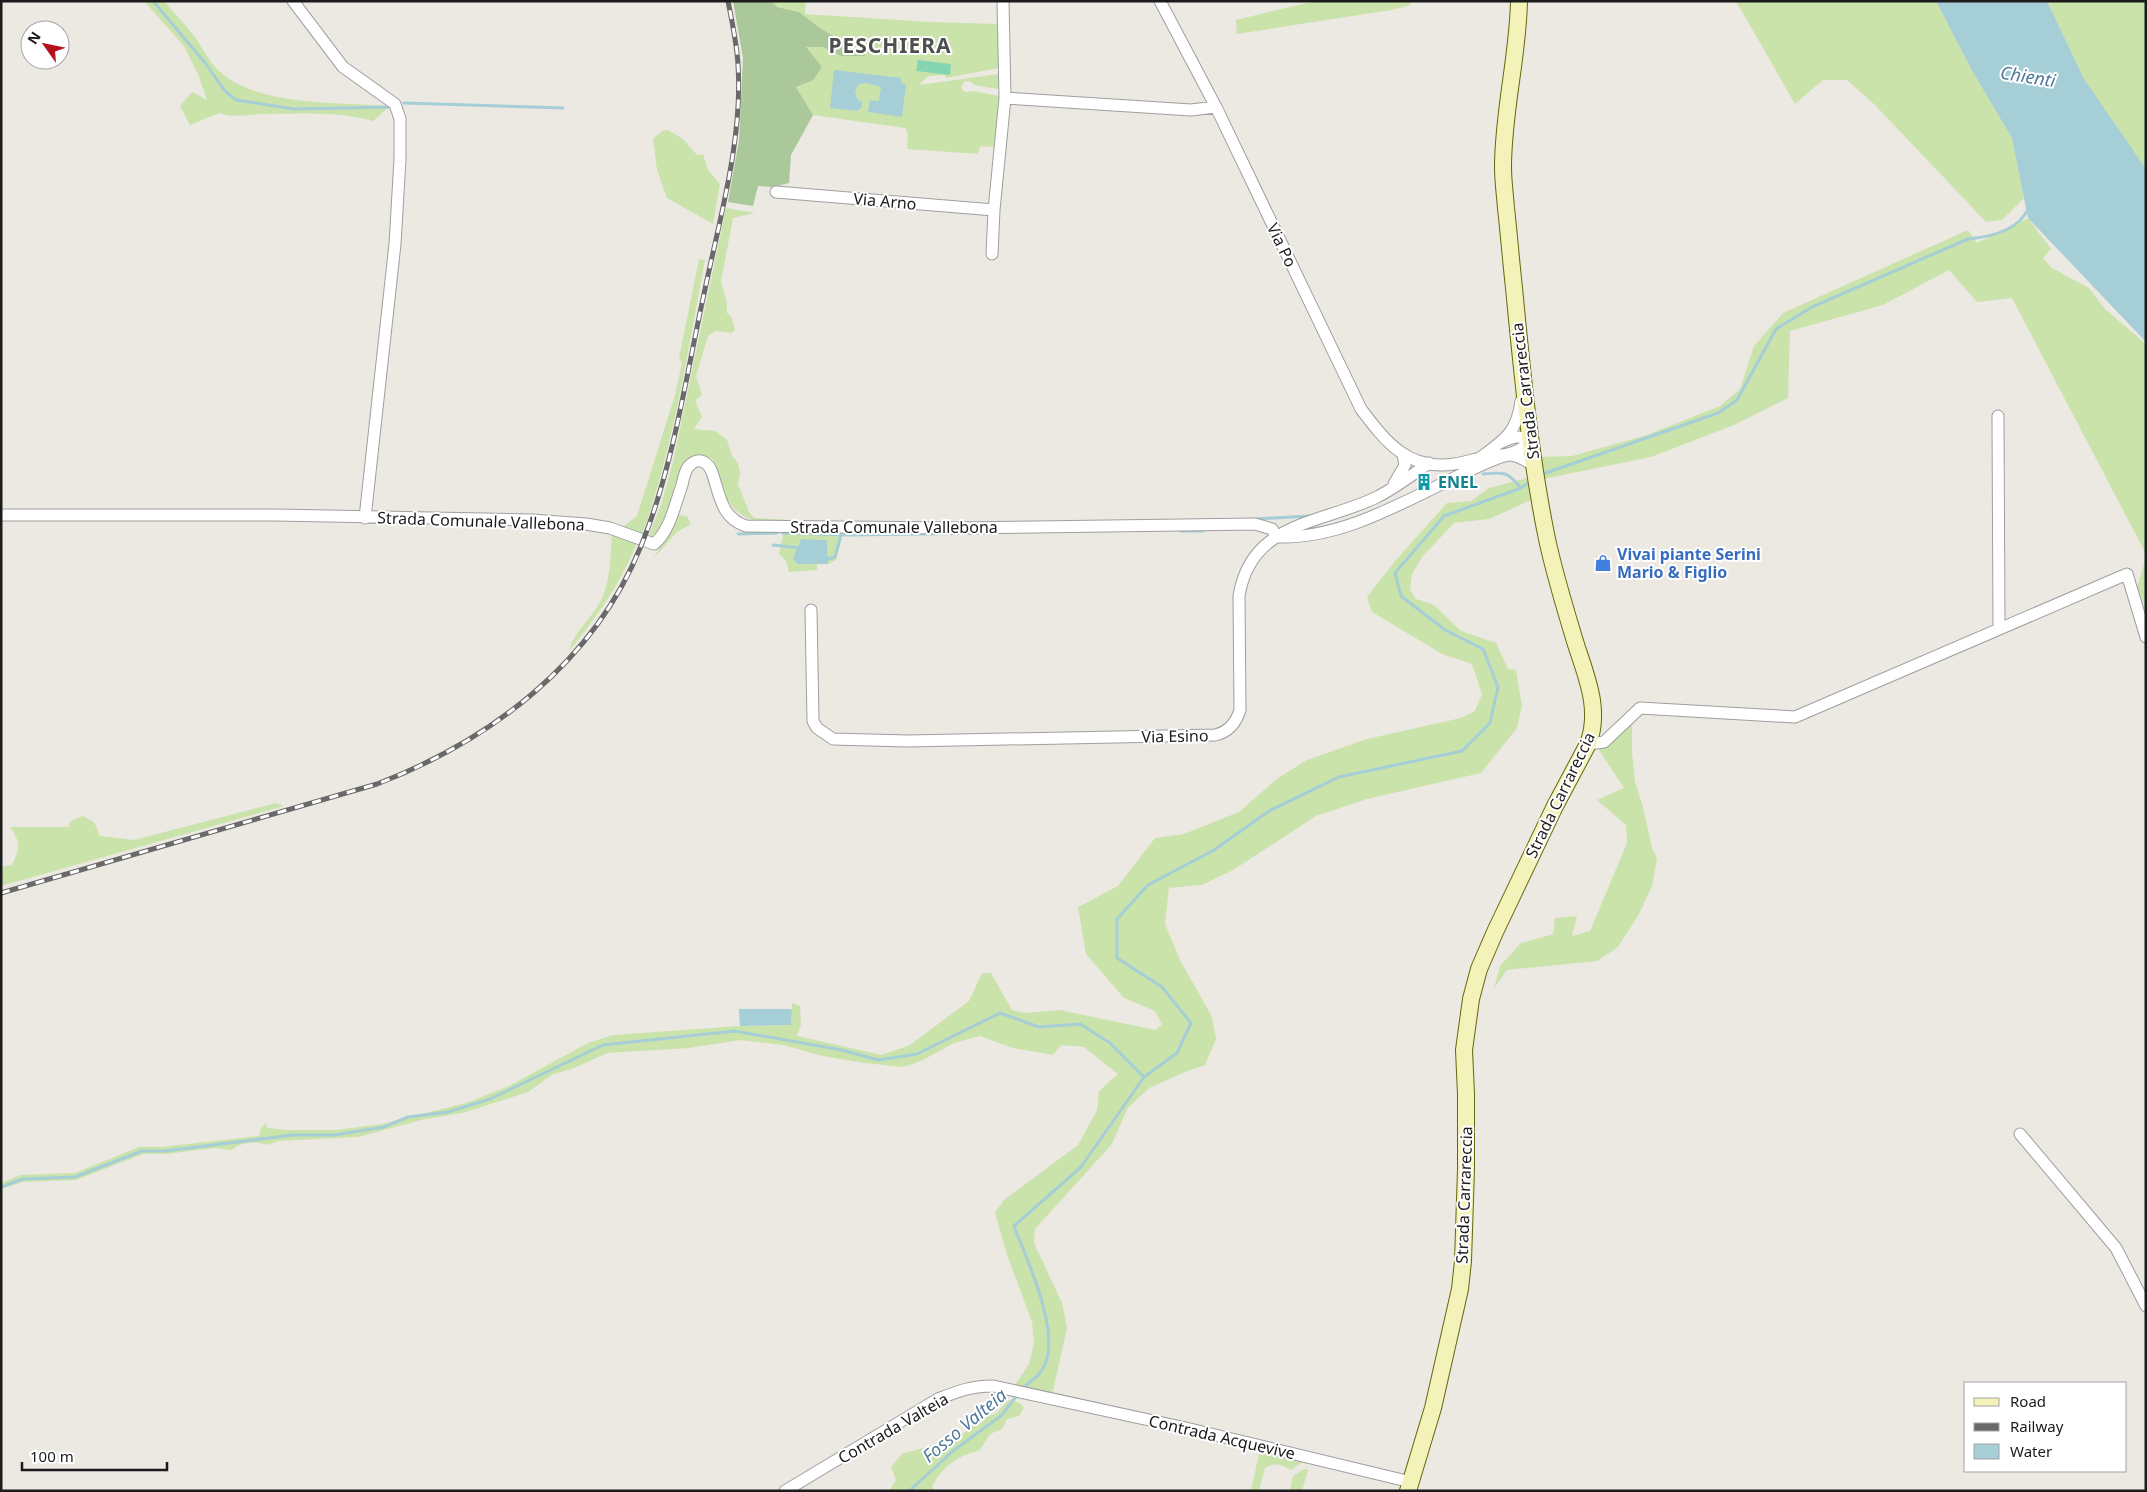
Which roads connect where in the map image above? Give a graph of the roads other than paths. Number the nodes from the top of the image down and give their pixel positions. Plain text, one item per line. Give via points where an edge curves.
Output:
1 (293, 1) edge
2 (1003, 1) edge
3 (1160, 1) edge
4 (1519, 1) edge
5 (1004, 98) junction
6 (1216, 107) junction
7 (776, 192) dead end
8 (994, 210) junction
9 (992, 254) dead end
10 (1523, 387) junction
11 (1998, 416) dead end
12 (1502, 442) junction
13 (1530, 442) junction
14 (1403, 455) junction
15 (1509, 455) junction
16 (1479, 458) junction
17 (1429, 463) junction
18 (1533, 466) junction
19 (1392, 488) junction
20 (1432, 488) junction
21 (1, 514) edge
22 (365, 518) junction
23 (1277, 537) junction
24 (811, 610) dead end
25 (1998, 628) junction
26 (2146, 637) edge
27 (1588, 744) junction
28 (2020, 1134) dead end
29 (2146, 1306) edge
30 (1033, 1396) joint
31 (1409, 1486) edge
32 (785, 1491) edge

1 - 22 street via 344,67 395,104 400,119 395,244
2 - 5 street
3 - 6 street, Via Po
4 - 10 main road, Strada Carrareccia via 1502,168
5 - 6 street via 1191,110
5 - 8 street
6 - 14 street, Via Po via 1361,409 1388,444
7 - 8 street, Via Arno
8 - 9 street
10 - 12 street via 1517,422
10 - 13 main road, Strada Carrareccia
11 - 25 street
12 - 13 street via 1514,436
12 - 16 street
13 - 15 street
13 - 18 main road, Strada Carrareccia
14 - 17 street, Via Po
14 - 19 street via 1403,471
15 - 16 street
15 - 18 street
15 - 20 street
16 - 17 street, Via Po via 1453,465
17 - 19 street, Via Esino
17 - 20 street via 1436,474
18 - 27 main road, Strada Carrareccia via 1550,550 1592,695 1593,721
19 - 23 street, Via Esino via 1352,507 1295,526
20 - 23 street via 1350,525 1309,536
21 - 22 street, Strada Comunale Vallebona
22 - 23 street, Strada Comunale Vallebona via 586,524 621,531 654,544 668,525 688,467 703,461 710,466 727,515 746,526 952,528 1254,524 1272,529
23 - 24 street, Via Esino via 1251,561 1241,582 1238,596 1240,710 1228,730 1215,735 908,741 833,738 817,728 813,721
25 - 26 street via 2127,574
25 - 27 street via 1795,717 1640,708 1604,742
27 - 31 main road, Strada Carrareccia via 1495,932 1470,999 1464,1050 1466,1169 1460,1289 1433,1408
28 - 29 street via 2116,1248
30 - 31 street, Contrada Acquevive via 1186,1428
30 - 32 street, Contrada Valteia via 994,1386 965,1388 938,1399

